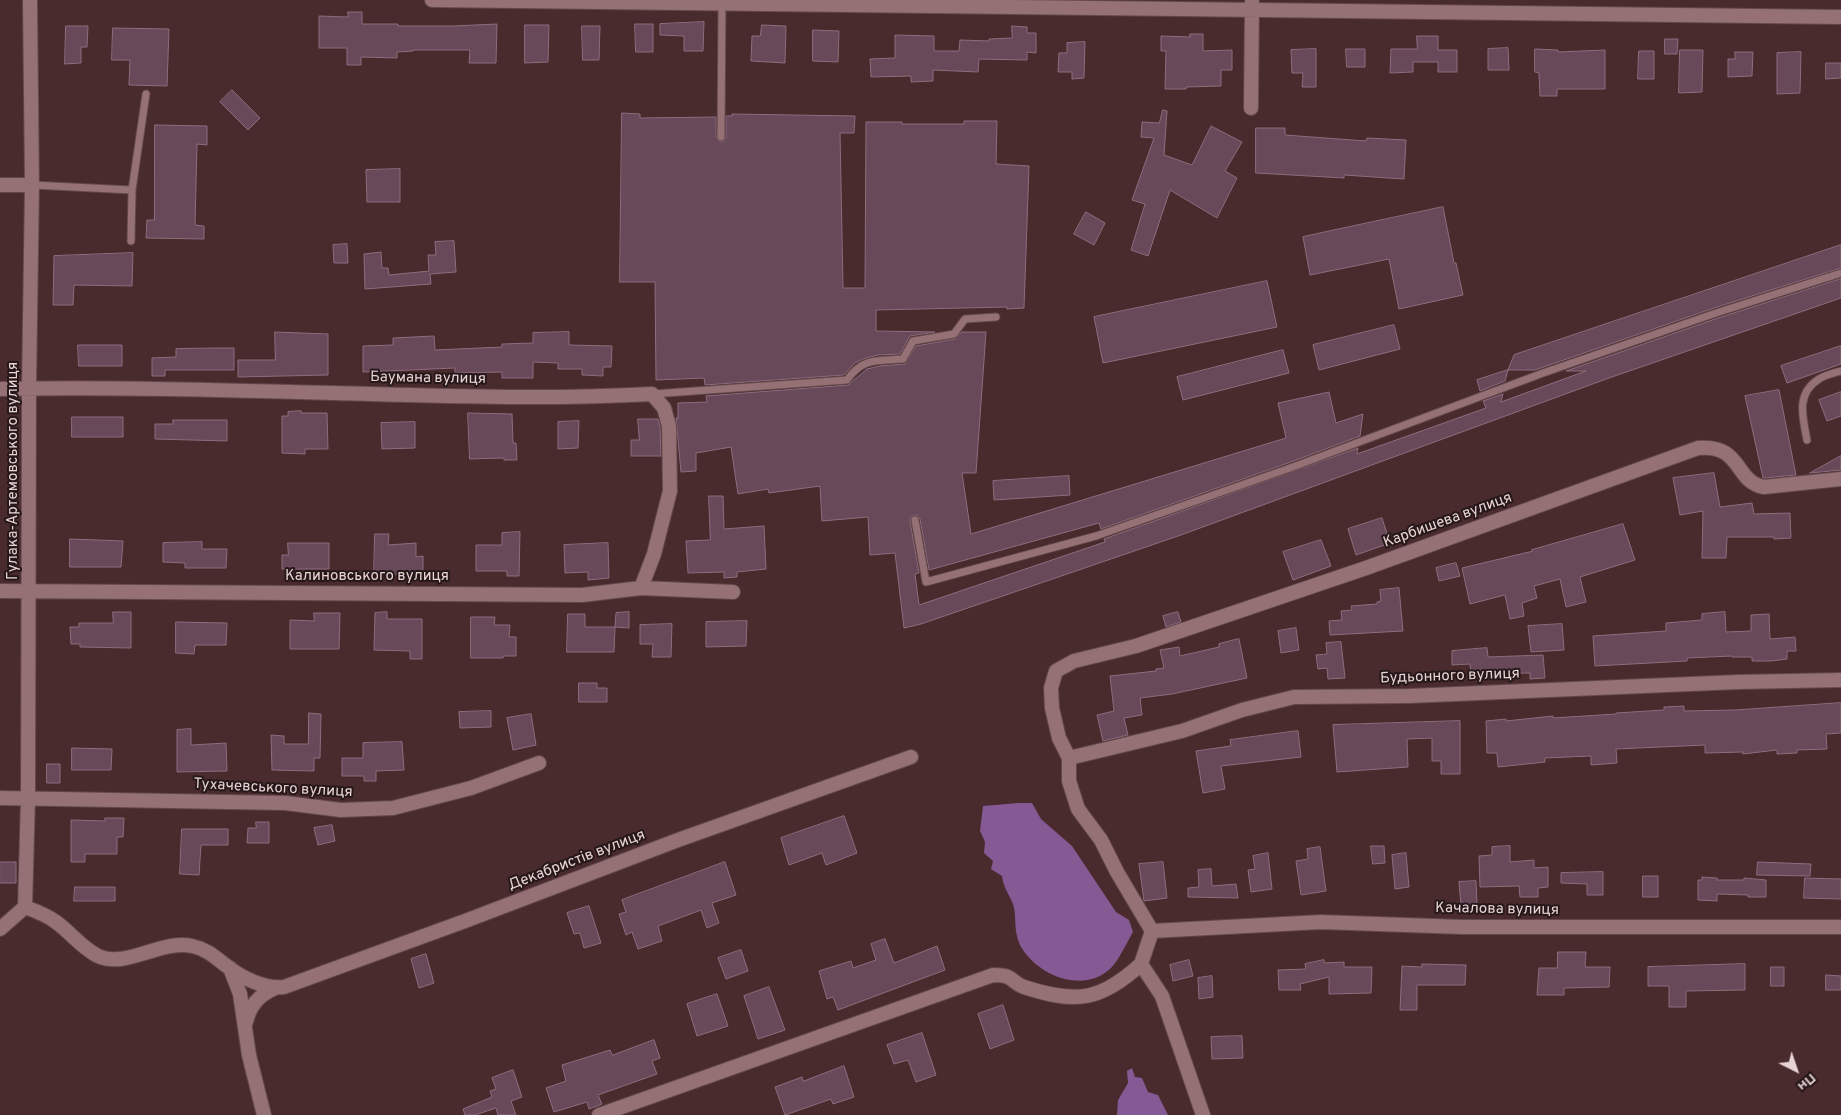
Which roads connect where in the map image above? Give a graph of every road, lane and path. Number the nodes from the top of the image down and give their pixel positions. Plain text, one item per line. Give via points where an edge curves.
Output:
1 (30, 0) edge
2 (432, 0) edge
3 (722, 2) edge
4 (1252, 4) edge
5 (1841, 17) edge
6 (146, 94) dead end
7 (1251, 108) dead end
8 (720, 137) dead end
9 (0, 185) edge
10 (32, 185) junction
11 (132, 190) junction
12 (132, 241) dead end
13 (1841, 273) edge
14 (996, 317) dead end
15 (1841, 371) edge
16 (0, 388) edge
17 (29, 388) junction
18 (652, 394) junction
19 (1807, 440) dead end
20 (1841, 479) edge
21 (916, 520) dead end
22 (641, 588) junction
23 (0, 590) edge
24 (30, 590) junction
25 (733, 592) dead end
26 (1841, 680) edge
27 (910, 757) dead end
28 (1069, 758) junction
29 (539, 763) dead end
30 (0, 798) edge
31 (28, 798) junction
32 (25, 907) junction
33 (1841, 927) edge
34 (0, 930) edge
35 (1152, 931) junction
36 (1141, 964) junction
37 (230, 968) junction
38 (275, 988) junction
39 (245, 1033) junction
40 (264, 1115) edge
41 (599, 1115) edge
42 (1203, 1115) edge

1 - 10 street, Гулака-Артемовського вулиця
2 - 3 street
3 - 4 street
3 - 8 lane
4 - 5 street
4 - 7 street
6 - 11 lane
9 - 10 street
10 - 11 lane
10 - 17 street, Гулака-Артемовського вулиця
11 - 12 lane
13 - 21 lane via 1543,373 1290,468 1096,536 926,582
14 - 18 lane via 965,319 954,334 914,341 903,359 864,362 847,380
15 - 19 lane via 1818,379 1804,392 1801,407
16 - 17 street, Баумана вулиця
17 - 18 street, Баумана вулиця via 581,398
17 - 24 street, Гулака-Артемовського вулиця
18 - 22 street via 664,408 669,426 670,492 654,554
20 - 28 street, Карбишева вулиця via 1774,487 1755,486 1724,452 1711,447 1698,448 1366,568 1136,646 1074,661 1056,671 1051,688 1059,738
22 - 24 street, Калиновського вулиця via 582,595
22 - 25 street, Калиновського вулиця
23 - 24 street, Калиновського вулиця
24 - 31 street, Гулака-Артемовського вулиця
26 - 28 street, Будьонного вулиця via 1409,696 1294,697 1242,710 1182,731
27 - 38 street, Декабристів вулиця via 678,840 302,982
28 - 35 street via 1069,781 1078,809 1101,840 1116,872
29 - 31 street, Тухачевського вулиця via 471,788 393,808 341,810 285,804
30 - 31 street, Тухачевського вулиця
31 - 32 street, Гулака-Артемовського вулиця
32 - 34 street
32 - 37 street via 55,920 99,957 128,958 169,946 191,946 213,954
33 - 35 street, Качалова вулиця via 1462,927 1321,922
35 - 36 street
36 - 41 street via 1123,981 1101,993 1072,998 1044,994 1018,985 1007,976 993,975
36 - 42 street via 1162,996
37 - 38 street
37 - 39 street via 240,994
38 - 39 street via 255,1001 248,1014
39 - 40 street

